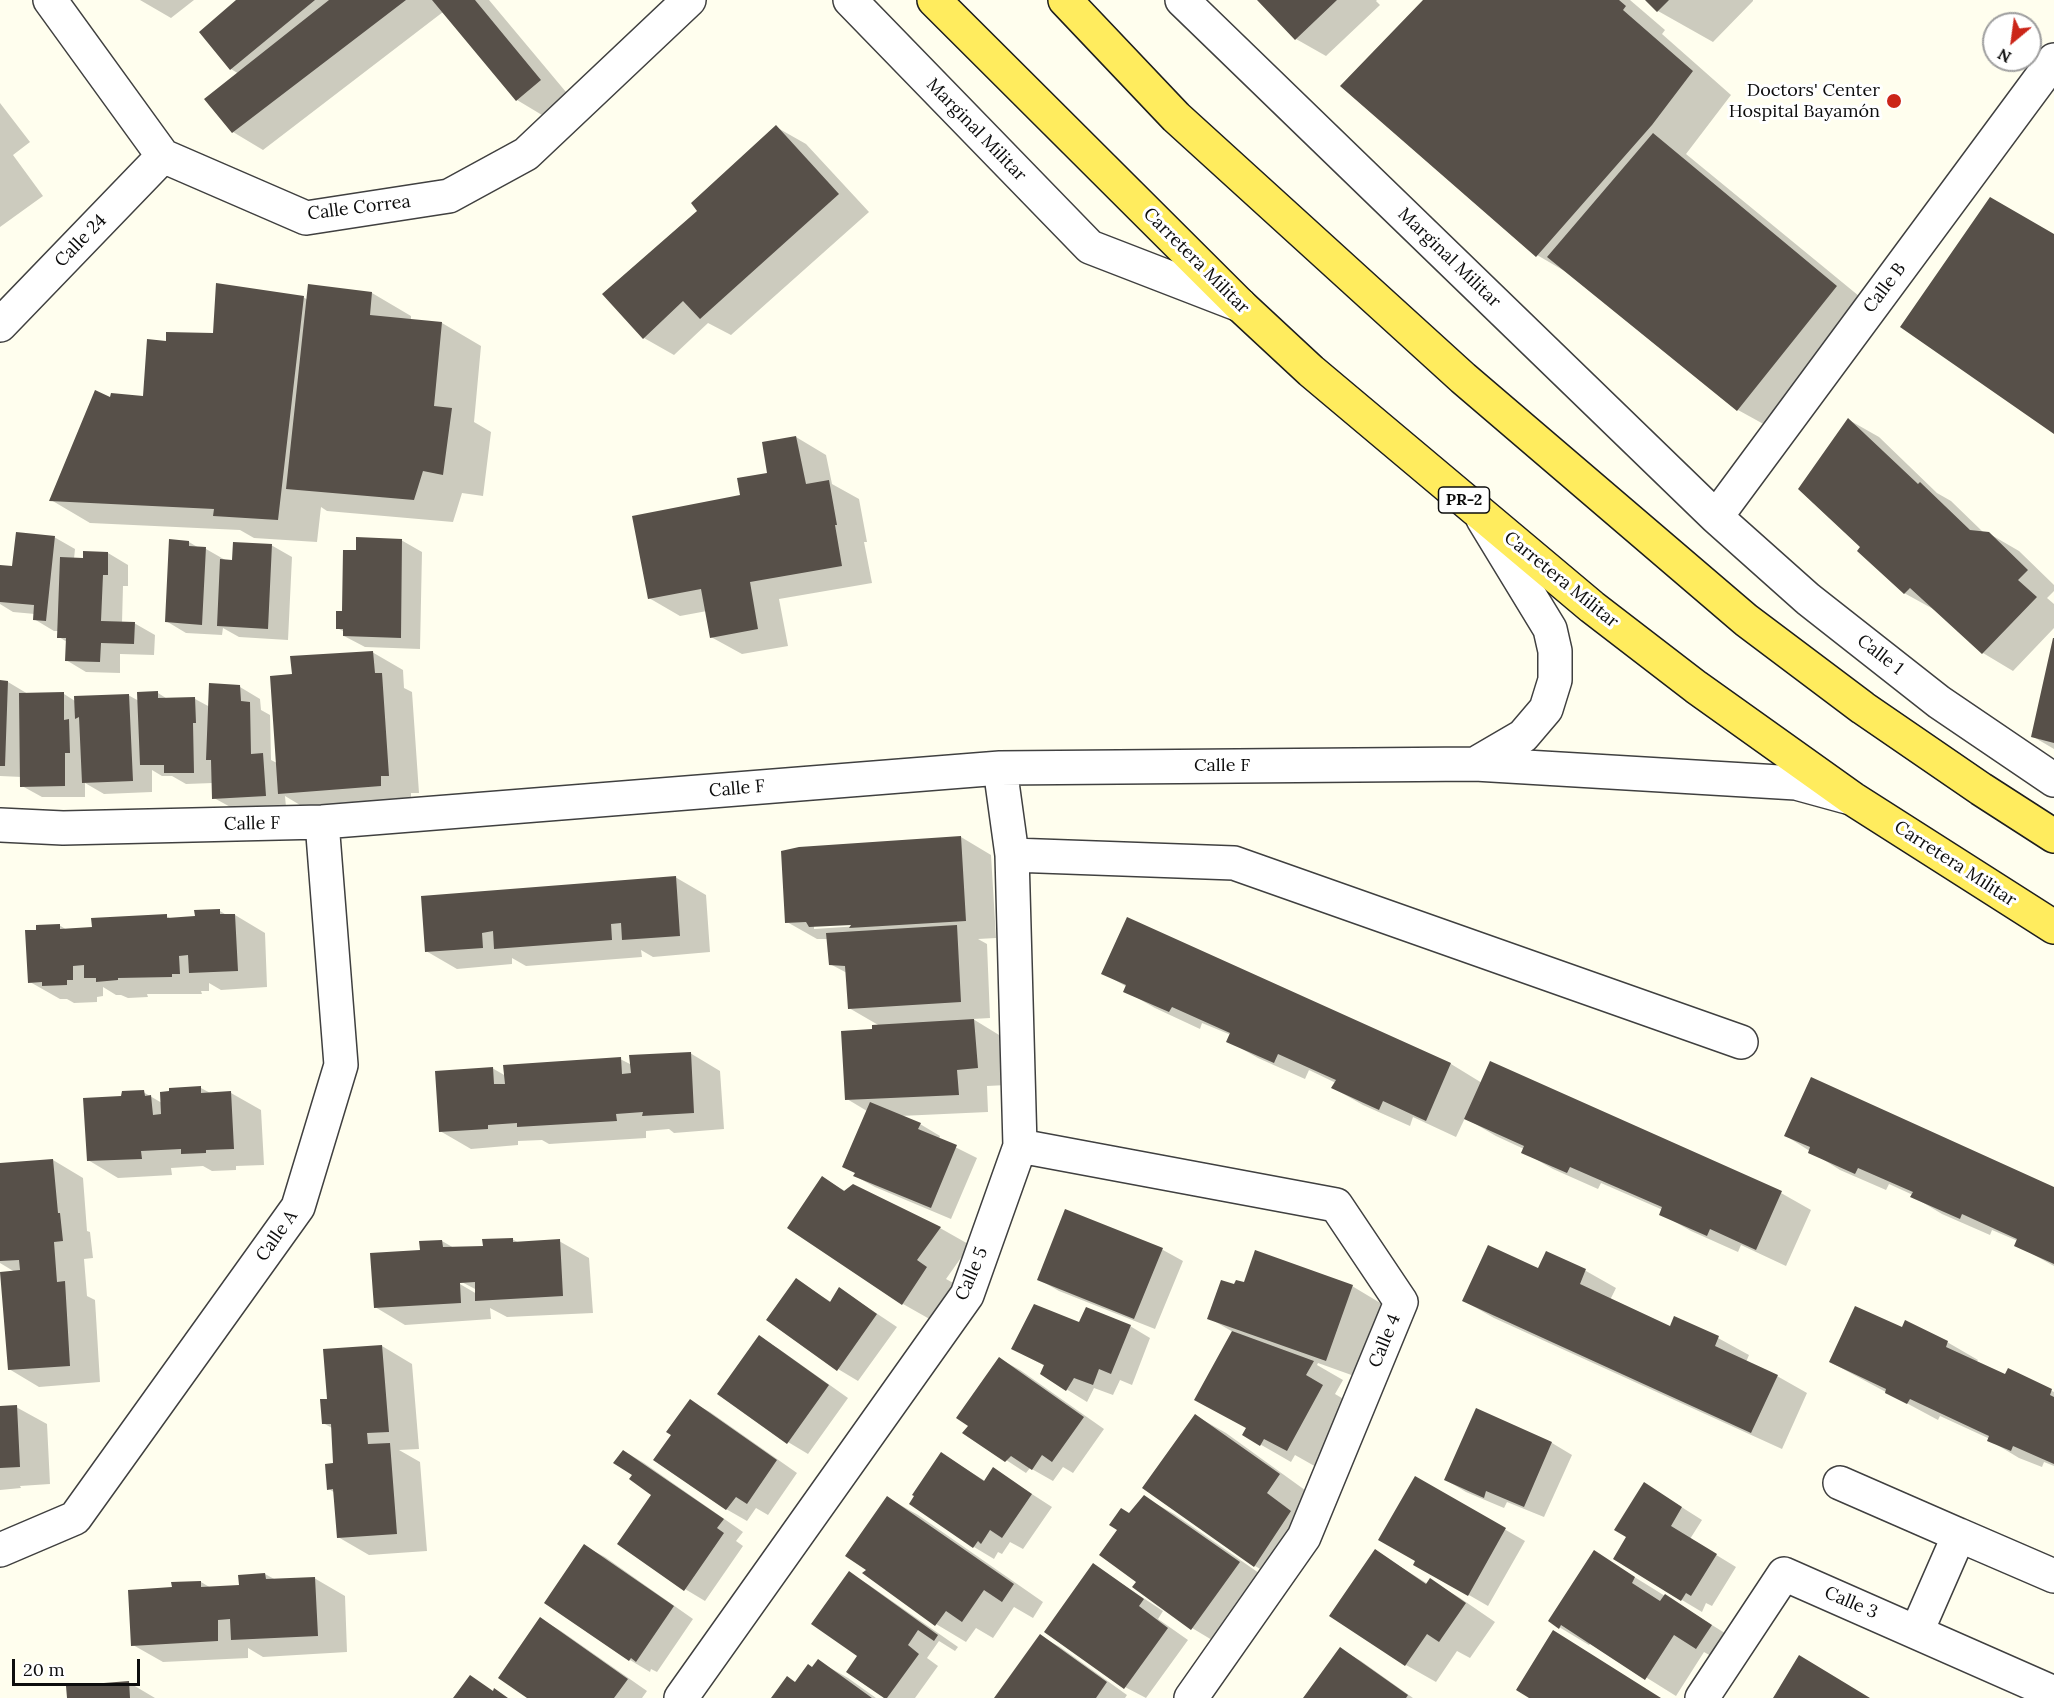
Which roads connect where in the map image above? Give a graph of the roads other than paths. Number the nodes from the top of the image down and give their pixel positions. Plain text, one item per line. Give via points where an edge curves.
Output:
1 (50, 0) edge
2 (689, 0) edge
3 (850, 0) edge
4 (934, 0) edge
5 (1065, 0) edge
6 (1182, 0) edge
7 (2054, 60) edge
8 (163, 156) junction
9 (1240, 305) junction
10 (0, 325) edge
11 (1479, 513) junction
12 (1716, 517) junction
13 (1475, 764) junction
14 (1000, 768) junction
15 (2054, 780) edge
16 (1852, 799) junction
17 (322, 822) junction
18 (0, 825) edge
19 (2054, 836) edge
20 (1012, 855) junction
21 (2054, 927) edge
22 (1741, 1042) dead end
23 (1020, 1146) junction
24 (1840, 1483) dead end
25 (1959, 1535) junction
26 (0, 1550) edge
27 (2054, 1576) edge
28 (1917, 1631) junction
29 (2054, 1693) edge
30 (681, 1698) edge
31 (1191, 1698) edge
32 (1702, 1698) edge

1 - 8 street
2 - 8 street, Calle Correa via 526,154 449,196 306,218
3 - 9 street, Marginal Militar via 1090,247
4 - 9 main road, Carretera Militar / PR-2
5 - 19 main road via 1185,125 1463,378 1746,620 1863,708
6 - 12 street, Marginal Militar
7 - 12 street, Calle B
8 - 10 street, Calle 24
9 - 11 main road, Carretera Militar / PR-2 via 1311,371
11 - 13 street via 1550,629 1555,680 1546,709 1523,736
11 - 16 main road, Carretera Militar / PR-2 via 1696,687
12 - 15 street, Calle 1 via 1808,599 1921,687
13 - 14 street, Calle F
13 - 16 street, Calle F via 1796,783
14 - 17 street, Calle F
14 - 20 street, Calle 5
16 - 21 main road, Carretera Militar / PR-2
17 - 18 street, Calle F via 63,828
17 - 26 street, Calle A via 341,1065 298,1207 75,1518
20 - 22 street via 1234,863
20 - 23 street, Calle 5
23 - 30 street, Calle 5 via 967,1295
23 - 31 street, Calle 4 via 1336,1205 1401,1302 1304,1538
24 - 25 street
25 - 27 street
25 - 28 street
28 - 29 street, Calle 3
28 - 32 street, Calle 3 via 1784,1574

